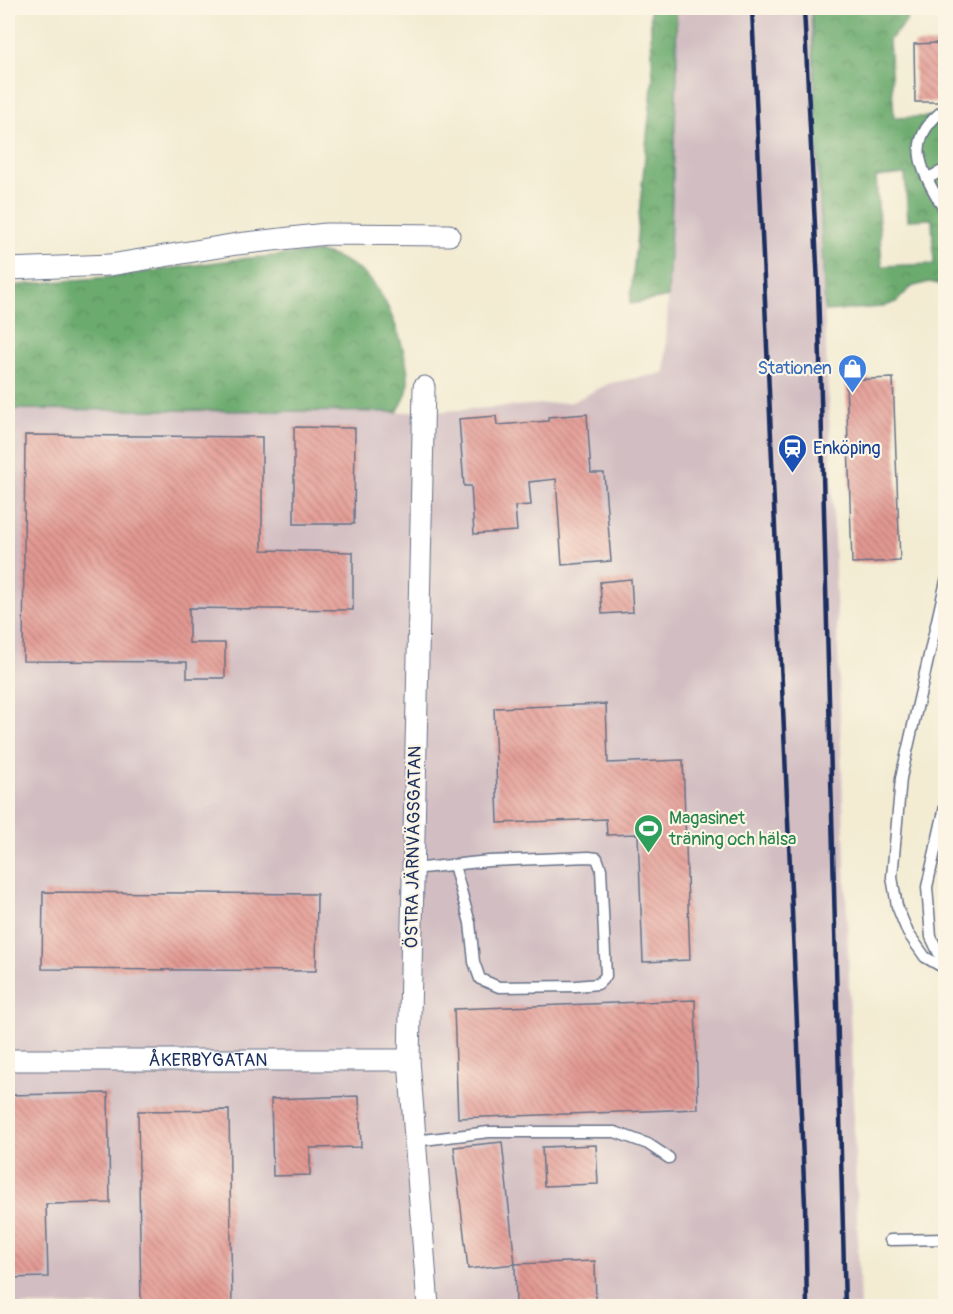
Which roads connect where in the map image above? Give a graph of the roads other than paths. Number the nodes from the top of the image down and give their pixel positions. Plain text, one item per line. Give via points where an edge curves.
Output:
1 (945, 108) edge
2 (945, 169) edge
3 (928, 178) junction
4 (945, 213) edge
5 (449, 235) dead end
6 (8, 269) edge
7 (424, 387) dead end
8 (945, 581) edge
9 (945, 802) edge
10 (454, 865) junction
11 (413, 869) junction
12 (945, 963) edge
13 (945, 969) edge
14 (8, 1060) edge
15 (409, 1060) junction
16 (415, 1141) junction
17 (669, 1158) dead end
18 (945, 1239) edge
19 (890, 1240) dead end
20 (428, 1306) edge

1 - 3 lane via 928,122 920,138 919,152
2 - 3 lane
3 - 4 lane
5 - 6 street via 326,234 110,265
7 - 11 street, ÖSTRA JÄRNVÄGSGATAN
8 - 13 lane via 901,778 892,877 897,906 908,933 925,957
9 - 12 lane via 927,887 931,937
10 - 10 lane via 597,858 601,869 606,976 597,984 576,986 499,987 480,979
10 - 11 lane
11 - 15 street, ÖSTRA JÄRNVÄGSGATAN
14 - 15 street, ÅKERBYGATAN
15 - 16 street, ÖSTRA JÄRNVÄGSGATAN
16 - 17 lane via 489,1132 615,1132 648,1144
16 - 20 street, ÖSTRA JÄRNVÄGSGATAN
18 - 19 lane

